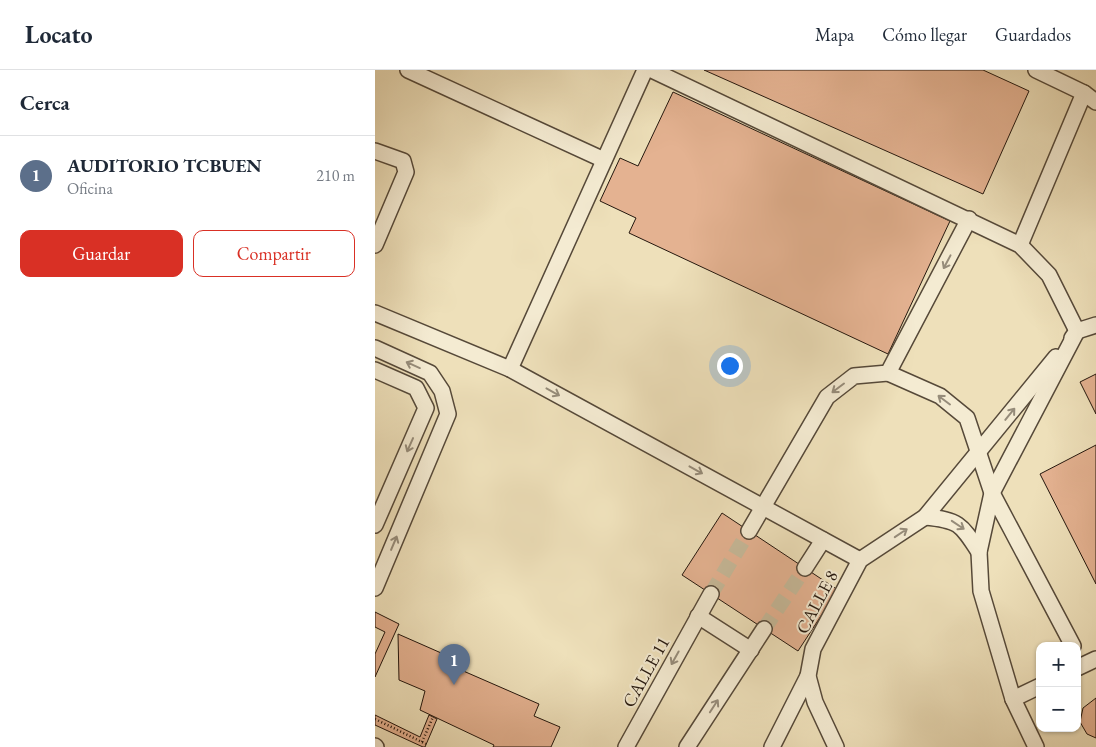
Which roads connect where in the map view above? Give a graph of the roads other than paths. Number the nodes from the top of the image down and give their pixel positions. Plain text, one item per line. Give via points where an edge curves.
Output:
1 (408, 70) edge
2 (645, 70) edge
3 (652, 70) edge
4 (1037, 70) edge
5 (1083, 93) junction
6 (1096, 102) edge
7 (375, 151) edge
8 (604, 160) junction
9 (969, 219) junction
10 (375, 245) edge
11 (1020, 245) junction
12 (375, 313) edge
13 (1096, 325) edge
14 (1077, 331) junction
15 (375, 348) edge
16 (511, 369) junction
17 (375, 370) edge
18 (887, 373) junction
19 (977, 454) junction
20 (992, 493) junction
21 (763, 507) junction
22 (925, 516) junction
23 (375, 525) edge
24 (749, 531) tunnel mouth
25 (823, 540) junction
26 (979, 552) junction
27 (860, 560) junction
28 (380, 563) edge
29 (805, 568) tunnel mouth
30 (375, 588) edge
31 (711, 594) tunnel mouth
32 (699, 616) junction
33 (765, 629) tunnel mouth
34 (1071, 642) edge
35 (751, 650) junction
36 (808, 676) junction
37 (1038, 687) edge
38 (1013, 699) junction
39 (626, 747) edge
40 (687, 747) edge
41 (771, 747) edge
42 (836, 747) edge
43 (1036, 747) edge

1 - 8 street
2 - 8 street
3 - 9 street
4 - 5 street
5 - 6 street
5 - 11 street
7 - 10 street via 403,161 406,172
8 - 16 street
9 - 11 street
9 -> 18 street
11 - 14 street via 1049,275
12 - 16 street
13 - 14 street
19 -> 14 street
14 - 20 street
28 -> 15 street via 448,414 442,391 430,372
16 -> 21 street
17 -> 23 street via 416,388 426,408
19 -> 18 street via 967,418 940,396
18 -> 21 street via 854,376 827,397
19 - 20 street
19 - 22 street
20 - 26 street
20 - 34 street
21 - 24 street
21 - 25 street
22 -> 26 street via 947,519 962,527
27 -> 22 street
25 - 27 street
25 - 29 street
26 - 38 street via 981,592
27 - 36 street, CALLE 8 via 813,649
28 - 30 street
31 - 32 street, CALLE 11
32 - 35 street
32 -> 39 street, CALLE 11
33 - 35 street
40 -> 35 street
36 - 41 street
36 - 42 street, CALLE 8 via 815,702
37 - 38 street
38 - 43 street

